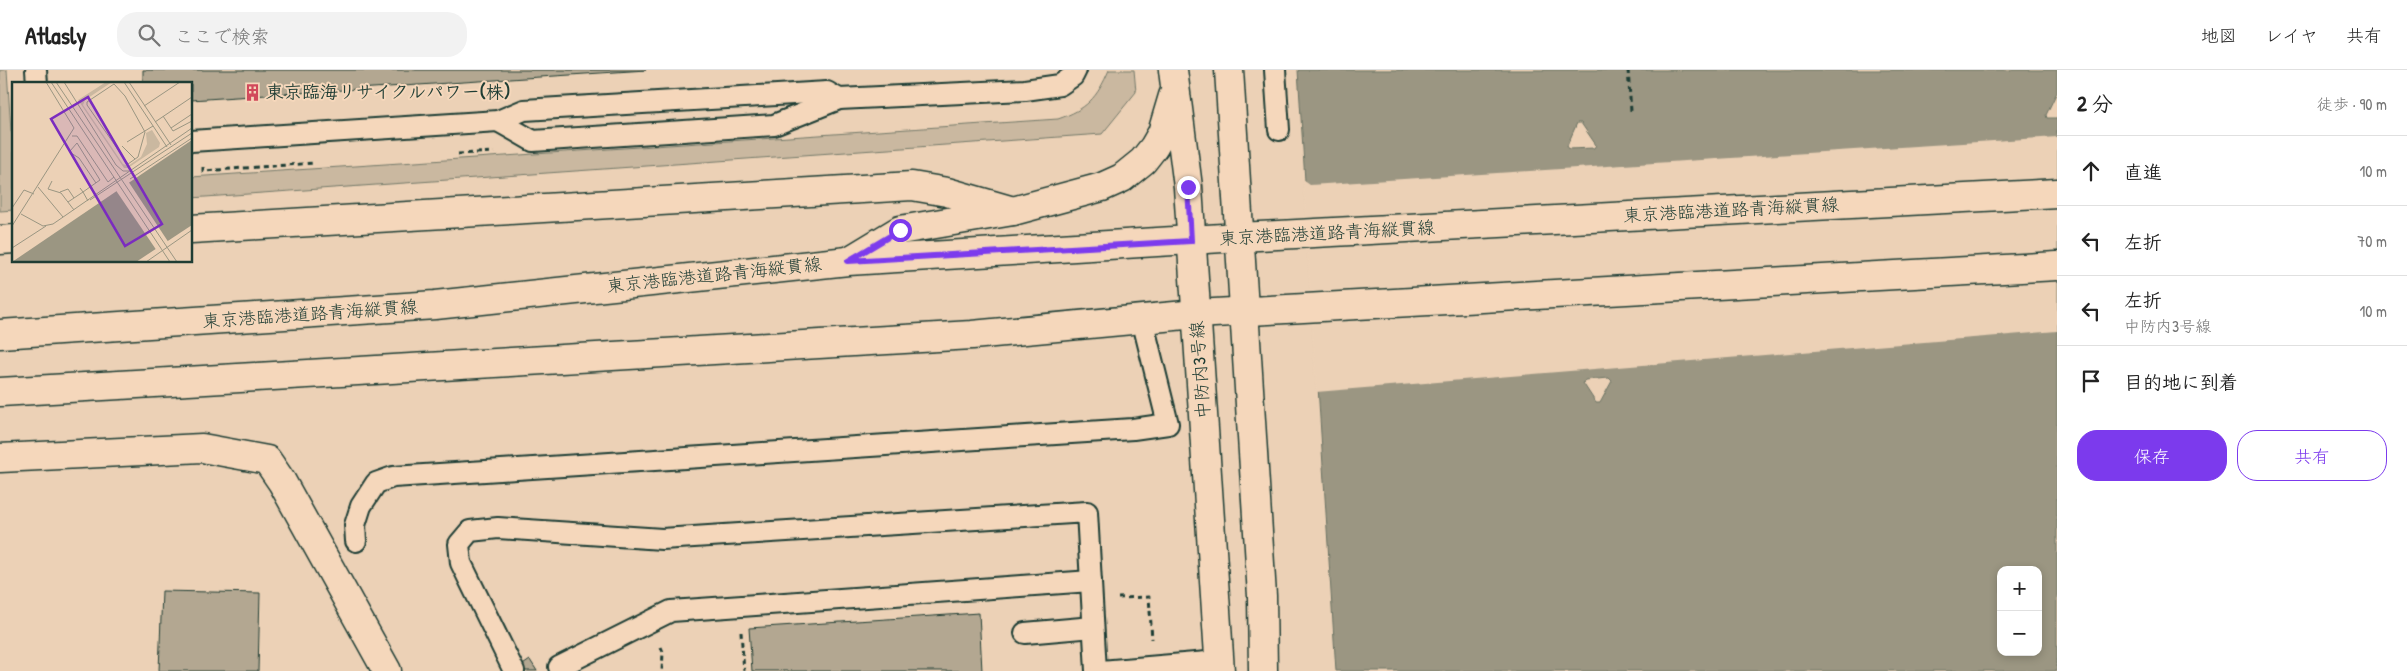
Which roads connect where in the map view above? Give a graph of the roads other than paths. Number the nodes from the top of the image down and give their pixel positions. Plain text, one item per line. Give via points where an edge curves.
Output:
1 (1076, 70) edge
2 (1228, 70) edge
3 (1275, 70) edge
4 (1174, 79) edge
5 (839, 99) junction
6 (498, 122) junction
7 (1279, 130) dead end
8 (192, 141) edge
9 (2057, 193) edge
10 (1013, 211) junction
11 (192, 229) edge
12 (1239, 237) junction
13 (1191, 241) junction
14 (848, 261) junction
15 (2057, 266) edge
16 (1242, 312) junction
17 (1196, 314) junction
18 (1142, 320) junction
19 (0, 334) edge
20 (0, 392) edge
21 (0, 458) edge
22 (356, 541) dead end
23 (1091, 581) junction
24 (1093, 627) junction
25 (1025, 633) dead end
26 (1220, 666) edge
27 (559, 667) dead end
28 (514, 670) edge
29 (387, 671) edge
30 (1096, 671) edge
31 (1101, 671) edge
32 (1263, 671) edge

1 - 5 lane via 1060,85 1025,90
2 - 12 street
3 - 7 lane
4 - 10 street via 1162,133 1132,172 1102,187
4 - 13 street, 中防内3号線
5 - 6 lane via 827,92 524,110
5 - 6 lane via 774,125 533,141
6 - 8 lane
9 - 12 street, 東京港臨港道路青海縦貫線
10 - 11 street via 947,192 912,186
10 - 14 street via 900,230
12 - 13 street, 東京港臨港道路青海縦貫線
12 - 16 street
13 - 14 street, 東京港臨港道路青海縦貫線
13 - 17 street, 中防内3号線
14 - 19 street, 東京港臨港道路青海縦貫線 via 435,305
15 - 16 street
16 - 17 street
16 - 32 street via 1262,596
17 - 18 street
17 - 26 street, 中防内3号線
18 - 20 street via 972,335
18 - 22 lane via 1168,424 1133,429 393,477 376,483 361,506 355,525
21 - 29 street via 202,448 266,460 282,482
23 - 24 lane
23 - 27 lane via 671,611
23 - 28 lane via 1087,512 662,539 498,528 470,531 459,544 461,563
24 - 25 lane
24 - 30 lane
26 - 31 lane

